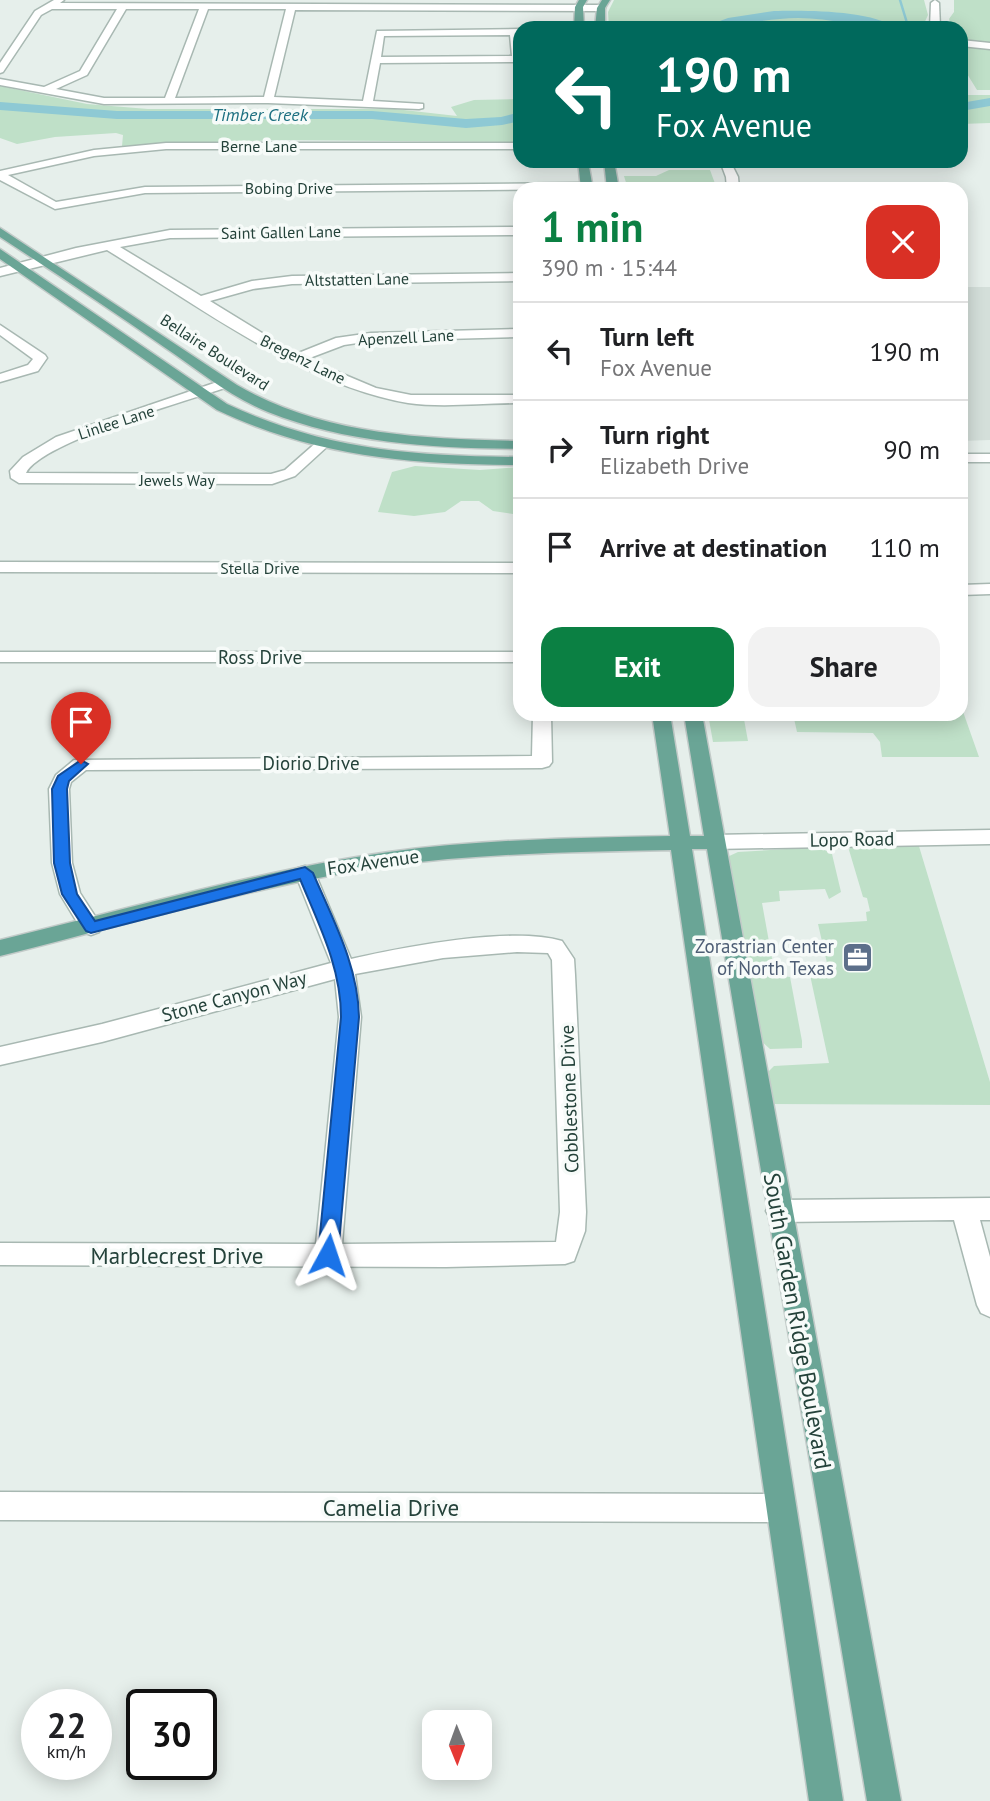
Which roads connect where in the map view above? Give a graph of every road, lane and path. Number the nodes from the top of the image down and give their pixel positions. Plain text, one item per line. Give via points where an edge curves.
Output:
1 (60, 0) edge
2 (935, 3) dead end
3 (581, 4) edge
4 (604, 4) edge
5 (49, 6) junction
6 (122, 8) junction
7 (204, 8) junction
8 (291, 8) junction
9 (935, 21) edge
10 (513, 32) edge
11 (968, 44) edge
12 (990, 46) edge
13 (513, 59) edge
14 (376, 60) junction
15 (0, 70) edge
16 (0, 82) edge
17 (46, 90) junction
18 (268, 100) junction
19 (169, 101) junction
20 (368, 102) junction
21 (419, 106) dead end
22 (513, 146) edge
23 (0, 174) edge
24 (513, 188) edge
25 (513, 231) edge
26 (0, 232) edge
27 (110, 246) junction
28 (0, 253) edge
29 (45, 262) junction
30 (22, 268) junction
31 (0, 272) edge
32 (513, 277) edge
33 (0, 278) edge
34 (197, 301) junction
35 (0, 329) edge
36 (513, 333) edge
37 (295, 359) junction
38 (0, 378) edge
39 (226, 383) junction
40 (203, 393) junction
41 (513, 399) edge
42 (323, 444) junction
43 (513, 445) edge
44 (968, 445) edge
45 (990, 446) edge
46 (968, 458) edge
47 (990, 458) edge
48 (513, 461) edge
49 (19, 478) joint
50 (0, 567) edge
51 (513, 568) edge
52 (990, 589) edge
53 (968, 590) edge
54 (0, 657) edge
55 (513, 657) edge
56 (542, 721) edge
57 (662, 721) edge
58 (694, 721) edge
59 (990, 837) edge
60 (714, 842) junction
61 (680, 843) junction
62 (305, 873) junction
63 (91, 927) junction
64 (554, 946) joint
65 (0, 948) edge
66 (344, 967) junction
67 (0, 1056) edge
68 (977, 1209) edge
69 (779, 1211) junction
70 (565, 1253) joint
71 (0, 1254) edge
72 (328, 1255) junction
73 (990, 1305) edge
74 (0, 1506) edge
75 (781, 1508) junction
76 (826, 1801) edge
77 (884, 1801) edge

1 - 5 street
2 - 9 street
3 - 4 street
3 - 8 street
5 - 6 street
5 - 15 street via 38,13
6 - 7 street
6 - 17 street via 84,73
7 - 8 street
7 - 19 street
8 - 18 street
10 - 14 street via 380,33
11 - 12 street
13 - 14 street
14 - 20 street
16 - 17 street
17 - 19 street via 90,100
18 - 19 street
18 - 20 street
20 - 21 street
22 - 23 street, Berne Lane via 166,146 93,153
23 - 24 street, Bobing Drive via 55,206 145,190
25 - 27 street, Saint Gallen Lane via 170,234
26 - 29 main road, Bellaire Boulevard
27 - 29 street, Saint Gallen Lane
27 - 34 street, Bregenz Lane
28 - 30 main road
29 - 30 street, Saint Gallen Lane
29 - 39 main road, Bellaire Boulevard
30 - 31 street
30 - 33 street
30 - 40 main road
32 - 34 street, Altstatten Lane via 292,280 252,285
34 - 37 street, Bregenz Lane
35 - 38 street via 40,358 33,368
36 - 37 street, Apenzell Lane via 371,337 341,341
37 - 41 street, Bregenz Lane via 390,396
39 - 40 street, Linlee Lane
39 - 43 main road, Bellaire Boulevard via 278,410 358,433 424,443
40 - 42 main road via 260,425
40 - 49 street, Linlee Lane via 61,440 28,460 18,471
42 - 48 main road via 385,456
42 - 49 street, Jewels Way via 290,473 272,479
44 - 45 street
46 - 47 street
50 - 51 street, Stella Drive
52 - 53 street
54 - 55 street, Ross Drive
56 - 63 street, Diorio Drive via 542,762 81,764 63,779 59,789 62,863 70,894
57 - 61 main road, South Garden Ridge Boulevard
58 - 60 main road, South Garden Ridge Boulevard
59 - 60 street, Lopo Road
60 - 61 main road, Fox Avenue
60 - 69 main road, South Garden Ridge Boulevard
61 - 62 main road, Fox Avenue via 437,853
61 - 75 main road, South Garden Ridge Boulevard
62 - 63 main road, Fox Avenue
62 - 66 street
63 - 65 main road, Fox Avenue
64 - 66 street, Stone Canyon Way via 482,945
64 - 70 street, Cobblestone Drive via 563,959 573,1212
66 - 67 street, Stone Canyon Way
66 - 72 street via 350,1017
68 - 69 street
68 - 73 street
69 - 77 main road, South Garden Ridge Boulevard
70 - 72 street, Marblecrest Drive
71 - 72 street, Marblecrest Drive
74 - 75 street, Camelia Drive
75 - 76 main road, South Garden Ridge Boulevard

